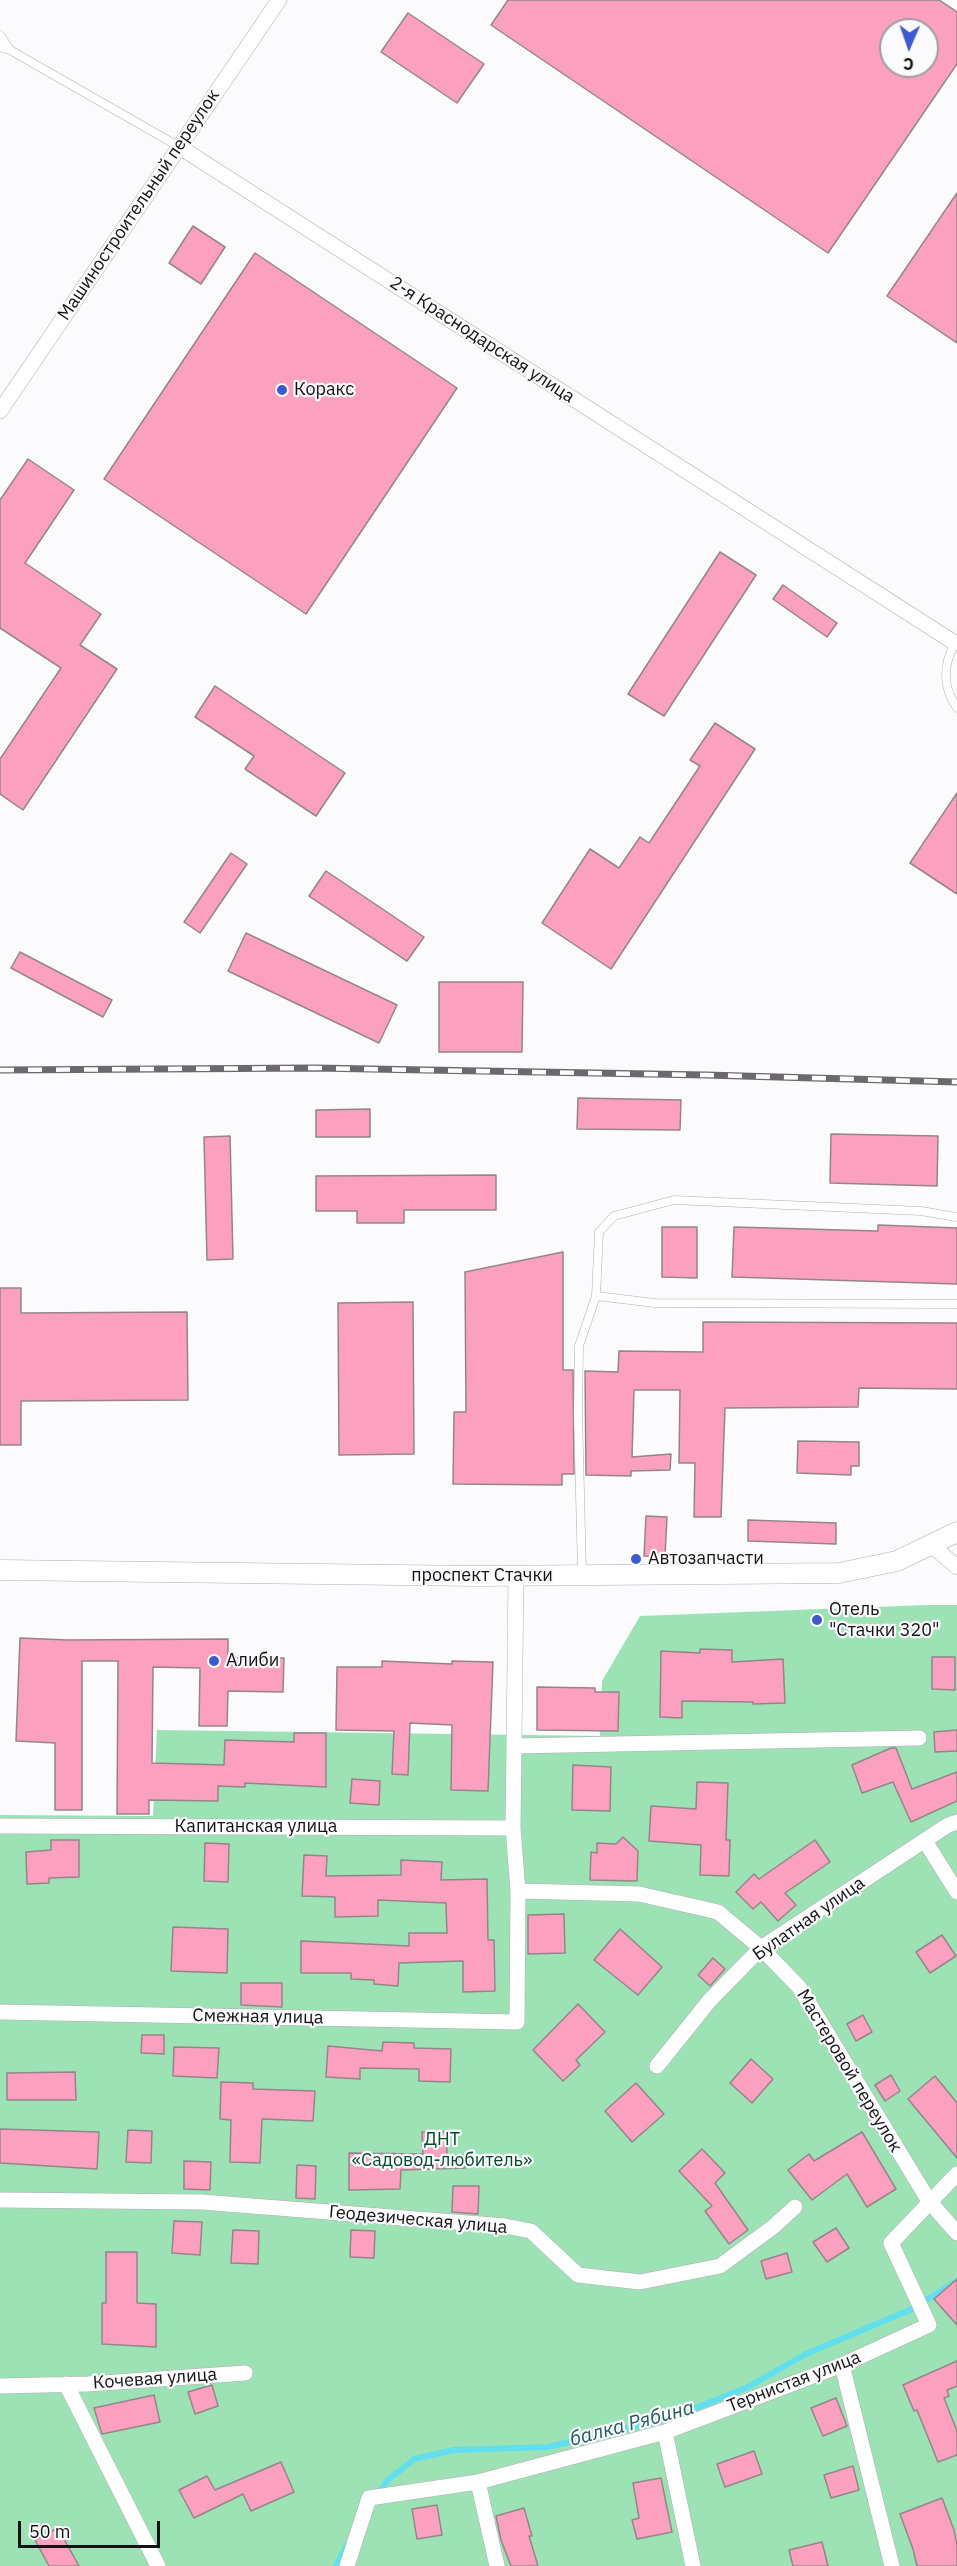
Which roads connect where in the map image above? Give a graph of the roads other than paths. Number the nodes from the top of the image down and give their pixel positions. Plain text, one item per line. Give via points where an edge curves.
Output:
1 (279, 0) edge
2 (0, 35) edge
3 (0, 47) edge
4 (10, 50) junction
5 (178, 146) junction
6 (0, 411) edge
7 (956, 644) edge
8 (957, 708) edge
9 (957, 1217) edge
10 (596, 1296) junction
11 (957, 1304) edge
12 (957, 1532) edge
13 (931, 1545) junction
14 (957, 1567) edge
15 (0, 1570) edge
16 (516, 1576) junction
17 (582, 1576) junction
18 (919, 1738) dead end
19 (514, 1746) junction
20 (957, 1822) edge
21 (0, 1826) edge
22 (513, 1828) junction
23 (925, 1841) junction
24 (518, 1891) junction
25 (957, 1892) edge
26 (761, 1948) junction
27 (0, 2012) edge
28 (657, 2066) dead end
29 (957, 2174) edge
30 (0, 2200) edge
31 (929, 2202) junction
32 (795, 2207) dead end
33 (957, 2233) edge
34 (842, 2365) junction
35 (245, 2373) dead end
36 (66, 2384) junction
37 (0, 2386) edge
38 (665, 2432) junction
39 (478, 2482) junction
40 (159, 2566) edge
41 (347, 2566) edge
42 (497, 2566) edge
43 (693, 2566) edge
44 (892, 2566) edge

1 - 5 street, Машиностроительный переулок
2 - 4 lane
3 - 4 lane, 2-я Краснодарская улица
4 - 5 lane, 2-я Краснодарская улица
5 - 6 street, Машиностроительный переулок
5 - 7 street, 2-я Краснодарская улица
7 - 8 lane via 944,675
9 - 10 lane via 921,1211 674,1200 614,1216 599,1232
10 - 11 lane via 655,1303
10 - 17 lane via 579,1346
12 - 13 street, проспект Стачки
13 - 14 street
13 - 17 street, проспект Стачки via 897,1562 839,1573
15 - 16 street, проспект Стачки
16 - 17 street, проспект Стачки
16 - 19 street
18 - 19 street
19 - 22 street
20 - 23 street, Булатная улица
21 - 22 street, Капитанская улица
22 - 24 street
23 - 25 street
23 - 26 street, Булатная улица
24 - 26 street, Мастеровой переулок via 639,1894 718,1912
24 - 27 street, Смежная улица via 517,2022
26 - 28 street, Булатная улица via 710,2000
26 - 31 street, Мастеровой переулок via 799,1987
29 - 31 street, Тернистая улица
30 - 32 street, Геодезическая улица via 202,2202 505,2226 531,2231 578,2275 640,2282 720,2266
31 - 33 street, Мастеровой переулок
31 - 34 street, Тернистая улица via 891,2243 929,2325
34 - 38 street, Тернистая улица
34 - 44 street
35 - 36 street, Кочевая улица
36 - 37 street, Кочевая улица
36 - 40 street, Кочевая улица
38 - 39 street, Тернистая улица
38 - 43 street
39 - 41 street, Тернистая улица via 369,2498
39 - 42 street

